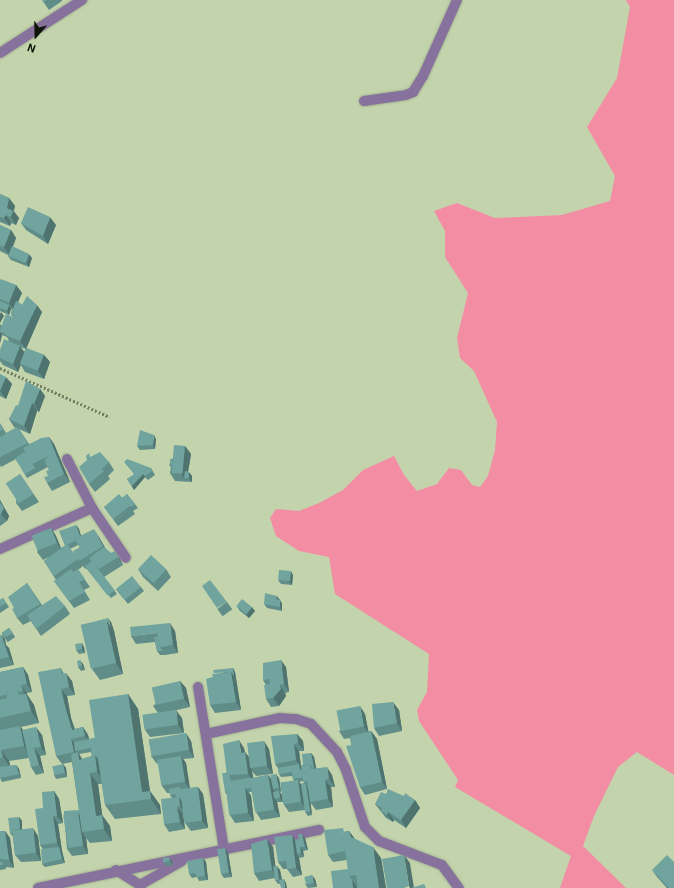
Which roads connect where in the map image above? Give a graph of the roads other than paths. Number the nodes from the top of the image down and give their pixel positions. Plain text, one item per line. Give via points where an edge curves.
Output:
1 (82, 0) edge
2 (457, 0) edge
3 (0, 53) edge
4 (364, 101) dead end
5 (67, 459) dead end
6 (92, 508) junction
7 (0, 550) edge
8 (126, 558) dead end
9 (198, 687) dead end
10 (206, 734) junction
11 (319, 830) dead end
12 (224, 850) junction
13 (187, 858) junction
14 (116, 870) junction
15 (141, 887) edge
16 (38, 888) edge
17 (459, 888) edge

1 - 3 street
2 - 4 street via 424,76 413,92
5 - 6 street
6 - 7 street
6 - 8 street
9 - 10 street
10 - 12 street
10 - 17 street via 280,718 296,719 311,724 337,752 346,770 365,827 379,841 442,865
11 - 12 street
12 - 13 street
13 - 14 street
13 - 15 street
14 - 15 street
14 - 16 street

